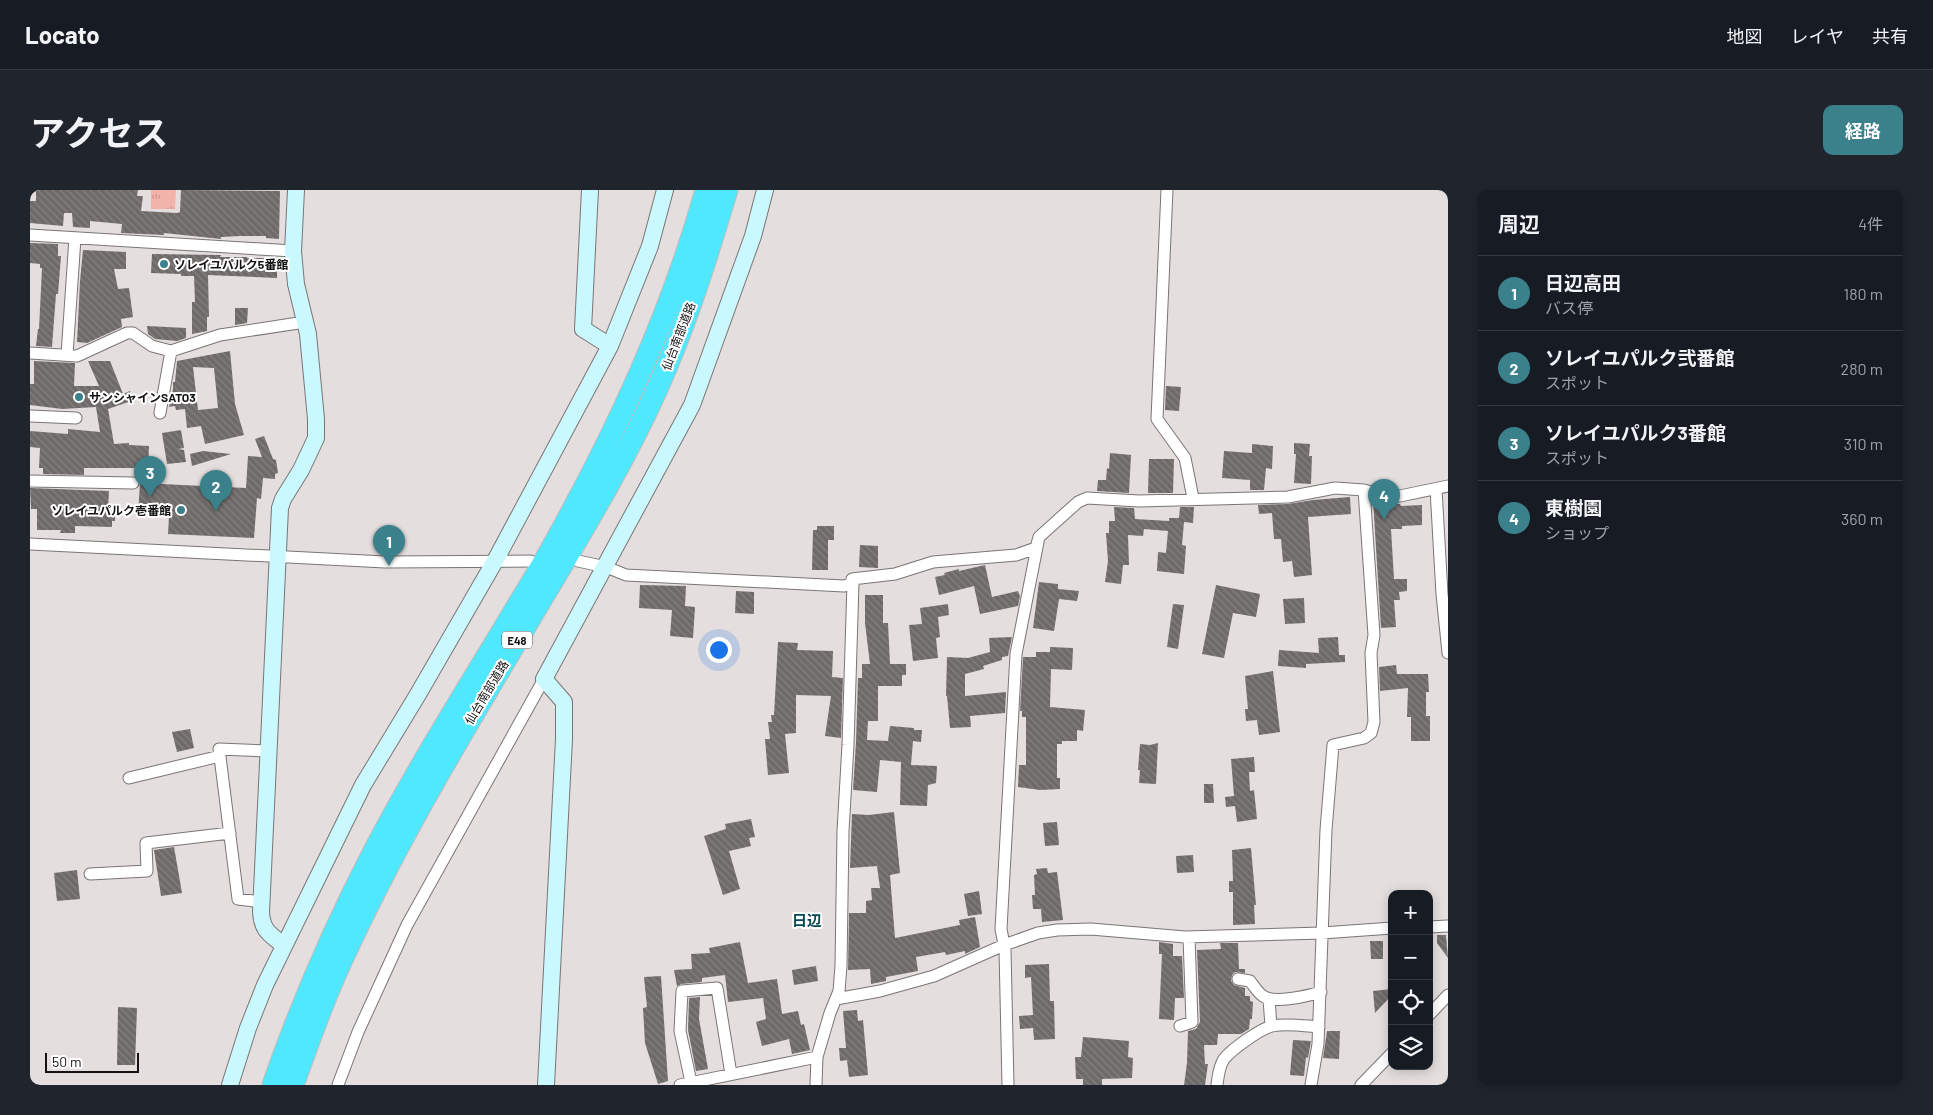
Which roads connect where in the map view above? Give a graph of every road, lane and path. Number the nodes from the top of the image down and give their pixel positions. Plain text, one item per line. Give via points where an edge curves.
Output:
1 (296, 190) edge
2 (590, 190) edge
3 (665, 190) edge
4 (706, 190) edge
5 (727, 190) edge
6 (765, 190) edge
7 (1167, 190) edge
8 (30, 236) edge
9 (75, 238) junction
10 (293, 251) junction
11 (305, 322) junction
12 (610, 346) junction
13 (171, 351) junction
14 (30, 353) edge
15 (67, 355) junction
16 (160, 413) dead end
17 (30, 416) edge
18 (76, 418) dead end
19 (30, 481) edge
20 (133, 483) dead end
21 (1448, 486) edge
22 (1436, 489) junction
23 (1364, 490) junction
24 (1193, 498) junction
25 (1039, 537) junction
26 (30, 544) edge
27 (279, 556) junction
28 (495, 561) junction
29 (531, 561) dead end
30 (578, 561) dead end
31 (606, 567) junction
32 (854, 583) junction
33 (1448, 653) edge
34 (544, 679) junction
35 (269, 751) junction
36 (220, 756) junction
37 (128, 778) dead end
38 (230, 833) junction
39 (90, 874) dead end
40 (262, 902) junction
41 (1448, 926) edge
42 (1433, 927) edge
43 (1388, 928) edge
44 (1322, 933) junction
45 (1189, 937) junction
46 (283, 945) junction
47 (1004, 945) junction
48 (1238, 979) dead end
49 (1321, 992) junction
50 (1448, 995) edge
51 (836, 999) junction
52 (1269, 999) junction
53 (1433, 1011) edge
54 (1180, 1026) dead end
55 (1271, 1026) junction
56 (1319, 1027) junction
57 (817, 1057) junction
58 (1388, 1057) edge
59 (730, 1074) junction
60 (685, 1084) edge
61 (230, 1085) edge
62 (273, 1085) edge
63 (294, 1085) edge
64 (338, 1085) edge
65 (546, 1085) edge
66 (816, 1085) edge
67 (1008, 1085) edge
68 (1217, 1085) edge
69 (1311, 1085) edge
70 (1361, 1085) edge

1 - 10 street
2 - 12 street via 583,329
3 - 12 street via 650,246
4 - 62 highway, 仙台南部道路 / E48 via 685,262 662,324 610,439 554,546 374,850 294,1024
5 - 63 highway, 仙台南部道路 / E48 via 700,276 658,388 579,536 392,858 348,947 312,1031
6 - 31 street via 753,236 692,405
7 - 24 street via 1157,418 1185,458
8 - 9 street
9 - 10 street
9 - 15 street
10 - 11 street via 296,284
11 - 13 street via 220,335
11 - 27 street via 316,438 280,508
12 - 28 street
13 - 15 street via 152,346 133,333 127,333 77,356
13 - 16 street
14 - 15 street
17 - 18 street
19 - 20 street
21 - 22 street
22 - 23 street via 1400,496
22 - 33 street
23 - 24 street via 1335,488 1288,497
23 - 44 street via 1374,634 1371,653 1374,722 1372,733 1364,738 1334,745 1326,830
24 - 25 street via 1139,501 1087,498 1078,502
25 - 32 street via 1036,548 1016,555 933,562 895,574 852,579
25 - 47 street via 1016,654 1001,929
26 - 27 street
27 - 28 street via 385,562
27 - 35 street
28 - 29 street
28 - 46 street via 363,785
30 - 31 street
31 - 32 street via 626,575 826,586
31 - 34 street
32 - 51 street via 843,831 841,966
34 - 64 street via 407,925 358,1032
34 - 65 street via 564,702
35 - 36 street via 219,749
35 - 40 street
36 - 37 street
36 - 38 street
38 - 39 street via 146,843 146,871
38 - 40 street via 238,899
40 - 46 street via 262,923 268,933
41 - 42 street
43 - 44 street
44 - 45 street
44 - 49 street
45 - 47 street via 1092,929 1056,930
45 - 54 street via 1192,1022
46 - 61 street via 248,1028
47 - 51 street via 934,976
47 - 67 street
48 - 52 street via 1250,981 1261,995
49 - 52 street
49 - 56 street
50 - 53 street
51 - 57 street
52 - 55 street
55 - 56 street
55 - 68 street via 1224,1060
56 - 69 street
57 - 59 street
57 - 66 street
58 - 70 street
59 - 60 street
59 - 60 street via 718,988 682,991 680,1031

